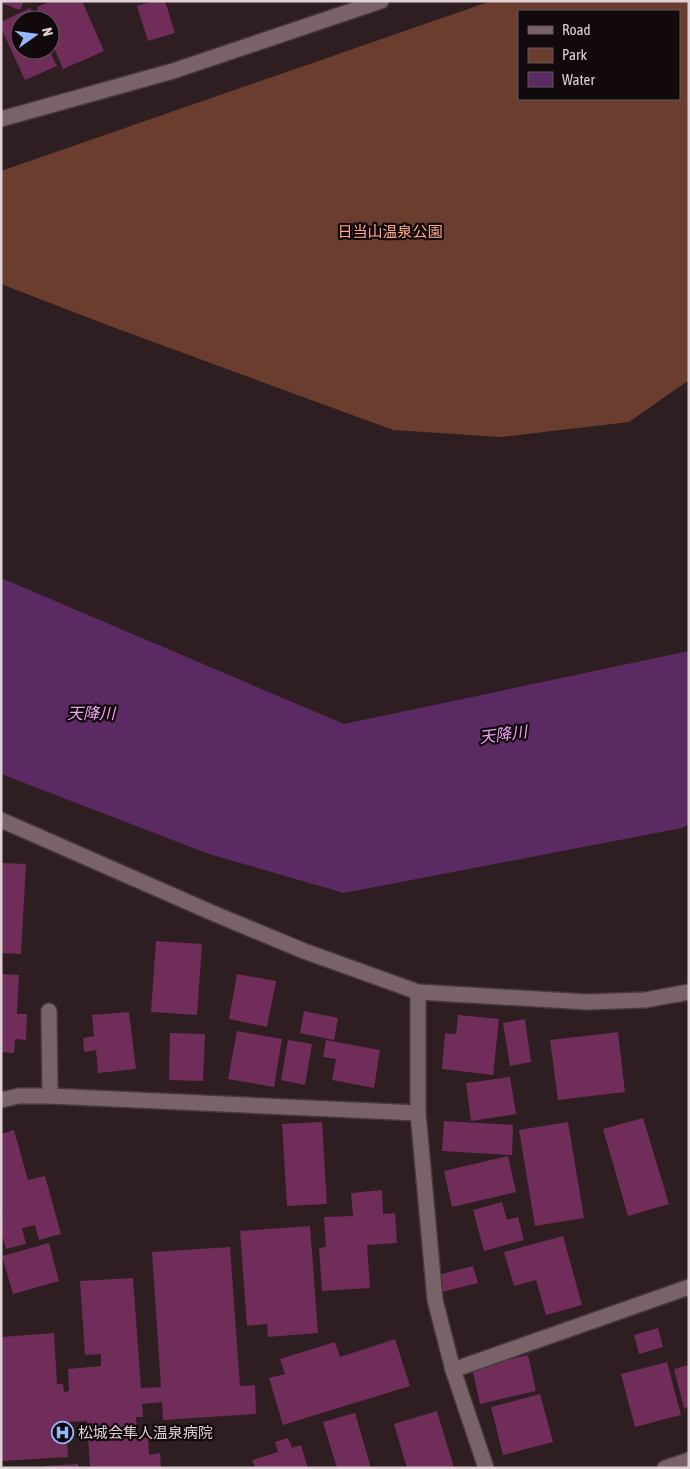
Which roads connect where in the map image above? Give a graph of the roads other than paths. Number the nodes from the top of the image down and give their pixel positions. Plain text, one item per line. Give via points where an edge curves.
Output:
1 (381, 1) edge
2 (1, 119) edge
3 (1, 820) edge
4 (418, 992) junction
5 (689, 992) edge
6 (49, 1011) dead end
7 (50, 1096) junction
8 (1, 1100) edge
9 (418, 1113) junction
10 (689, 1287) edge
11 (453, 1370) junction
12 (689, 1460) edge
13 (486, 1468) edge
14 (665, 1468) edge

1 - 2 street via 172,71
3 - 4 street via 287,944
4 - 5 street via 587,1002 644,1000
4 - 9 street
6 - 7 street
7 - 8 street via 19,1096
7 - 9 street
9 - 11 street via 436,1300
10 - 11 street
11 - 13 street
12 - 14 street

